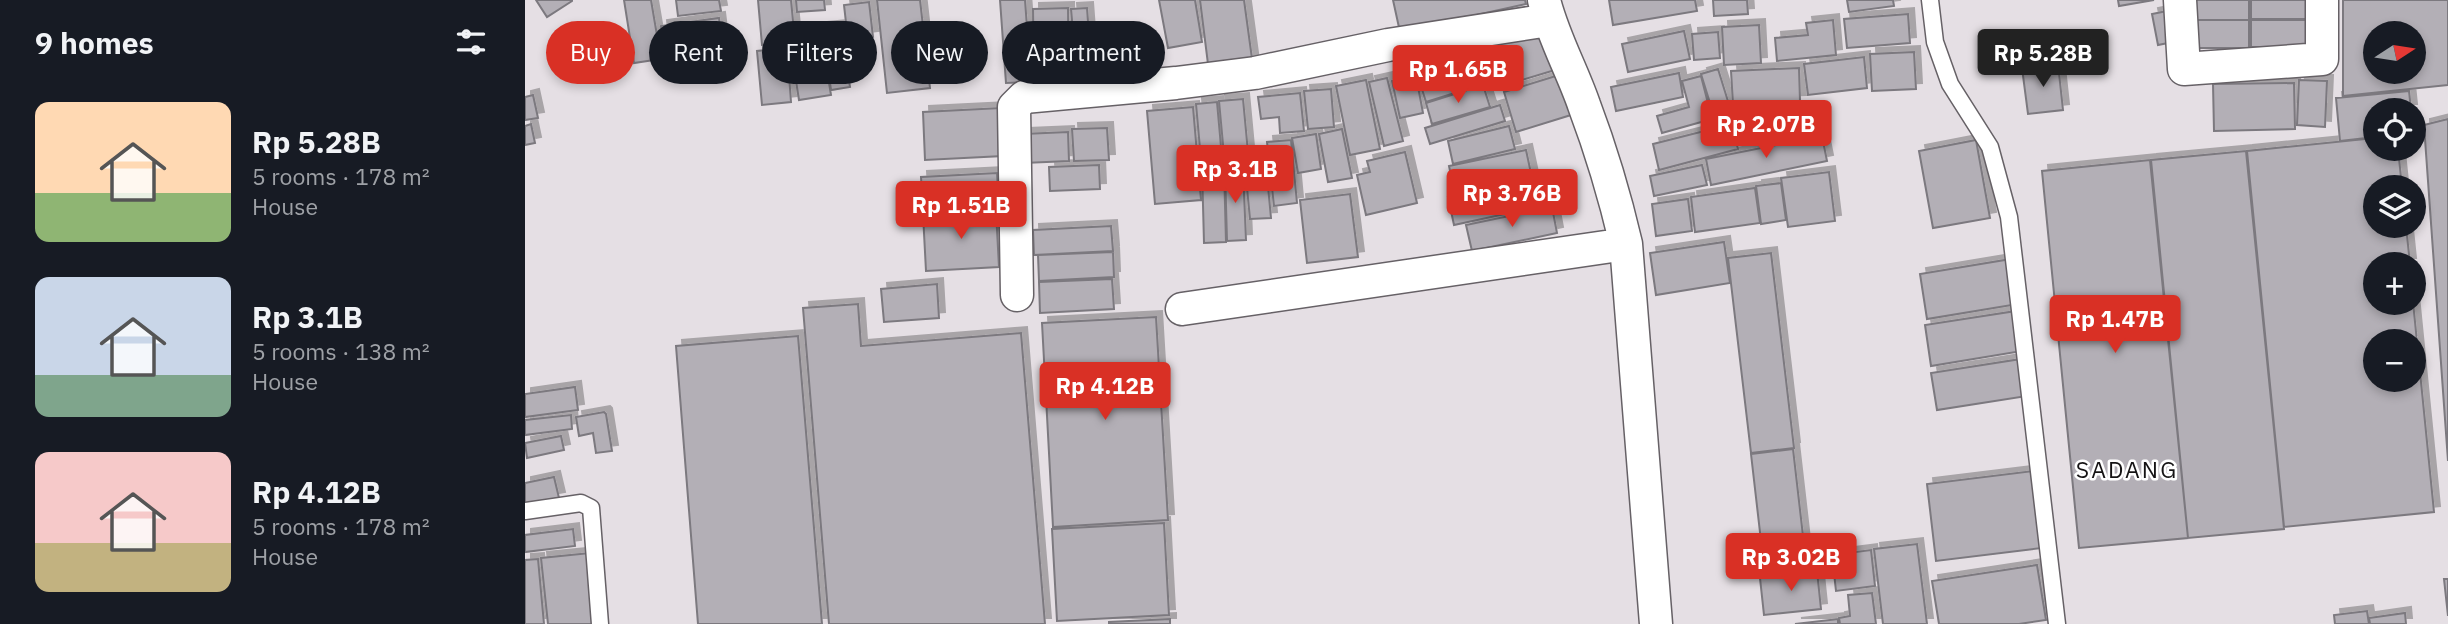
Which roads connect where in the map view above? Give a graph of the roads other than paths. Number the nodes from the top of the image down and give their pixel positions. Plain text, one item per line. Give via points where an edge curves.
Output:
1 (1930, 0) edge
2 (2180, 0) edge
3 (2322, 0) edge
4 (1547, 10) edge
5 (1626, 244) junction
6 (1017, 295) dead end
7 (1182, 309) dead end
8 (525, 511) edge
9 (600, 624) edge
10 (1656, 624) edge
11 (2057, 624) edge

1 - 11 lane via 1935,42 1950,84 1990,147 2009,217
2 - 3 street via 2184,69 2322,59
4 - 5 street via 1584,104
4 - 6 street via 1255,73 1024,97 1014,107
5 - 7 street
5 - 10 street
8 - 9 lane via 581,503 591,508

